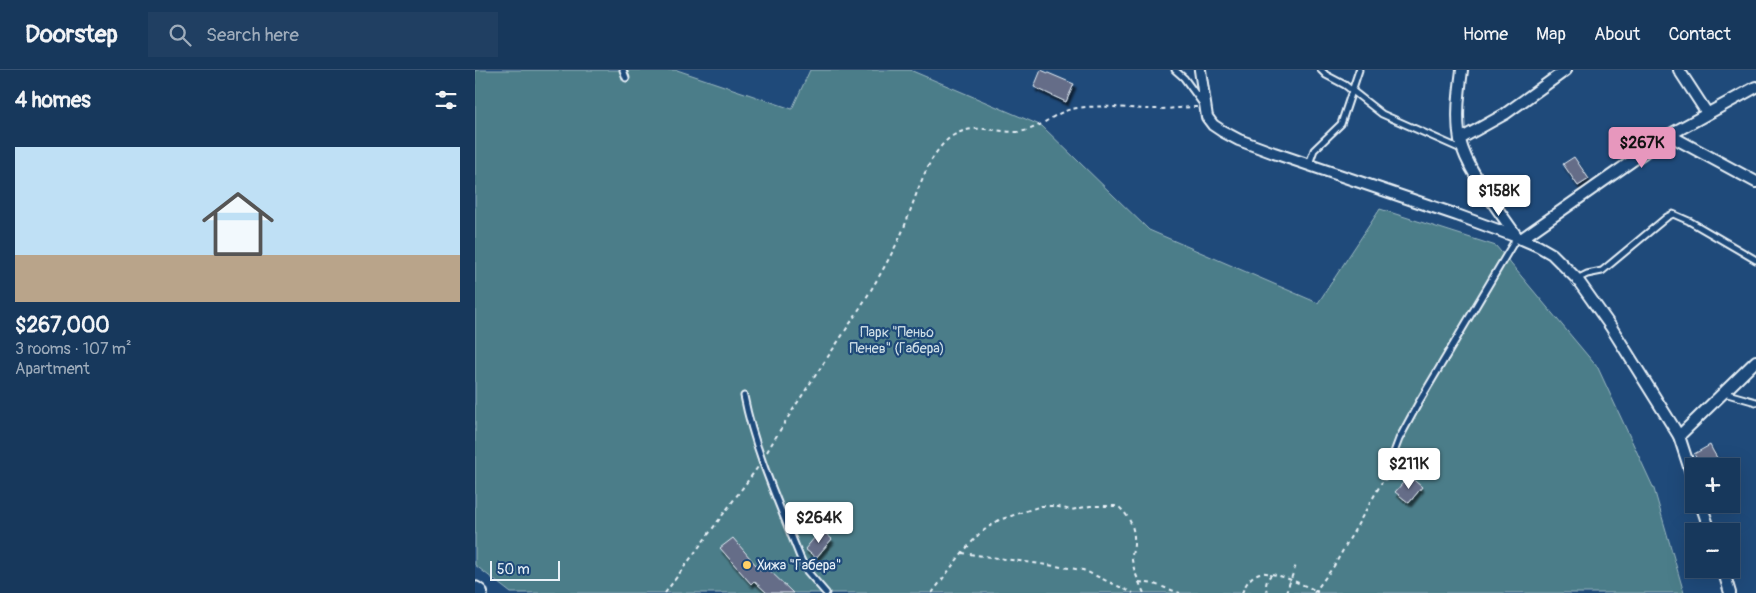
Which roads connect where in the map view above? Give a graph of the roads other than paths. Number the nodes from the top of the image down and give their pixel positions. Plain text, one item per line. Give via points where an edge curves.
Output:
1 (623, 70) edge
2 (1175, 70) edge
3 (1200, 70) edge
4 (1321, 70) edge
5 (1359, 70) edge
6 (1462, 70) edge
7 (1566, 70) edge
8 (1679, 70) edge
9 (625, 78) dead end
10 (1756, 87) edge
11 (1352, 91) junction
12 (1204, 106) junction
13 (1707, 113) junction
14 (1669, 135) junction
15 (1460, 139) junction
16 (1463, 150) junction
17 (1309, 164) junction
18 (1756, 182) edge
19 (1519, 238) junction
20 (1756, 260) edge
21 (1577, 279) junction
22 (1756, 361) edge
23 (1724, 393) junction
24 (745, 396) dead end
25 (1756, 402) edge
26 (1679, 436) junction
27 (1686, 458) edge
28 (1385, 476) road end
29 (1726, 578) edge
30 (475, 590) edge
31 (479, 593) edge
32 (826, 593) edge
33 (1730, 593) edge

1 - 9 lane
2 - 12 lane
3 - 12 street
4 - 11 lane
5 - 11 lane
6 - 15 street via 1458,117
7 - 15 street via 1505,114
8 - 13 street
10 - 13 street
11 - 16 lane via 1382,114
11 - 17 lane via 1341,124 1315,150
12 - 17 street via 1207,117 1222,131
13 - 14 street
14 - 18 street
14 - 19 street
15 - 16 street
16 - 19 street
17 - 19 street
19 - 21 street via 1552,254
19 - 28 lane via 1419,402 1399,439
20 - 21 lane via 1673,214 1603,271
21 - 26 street via 1607,320
22 - 23 street
23 - 25 lane
23 - 26 street
24 - 32 lane via 749,421 763,461 806,570
26 - 27 street
29 - 33 street
30 - 31 main road

